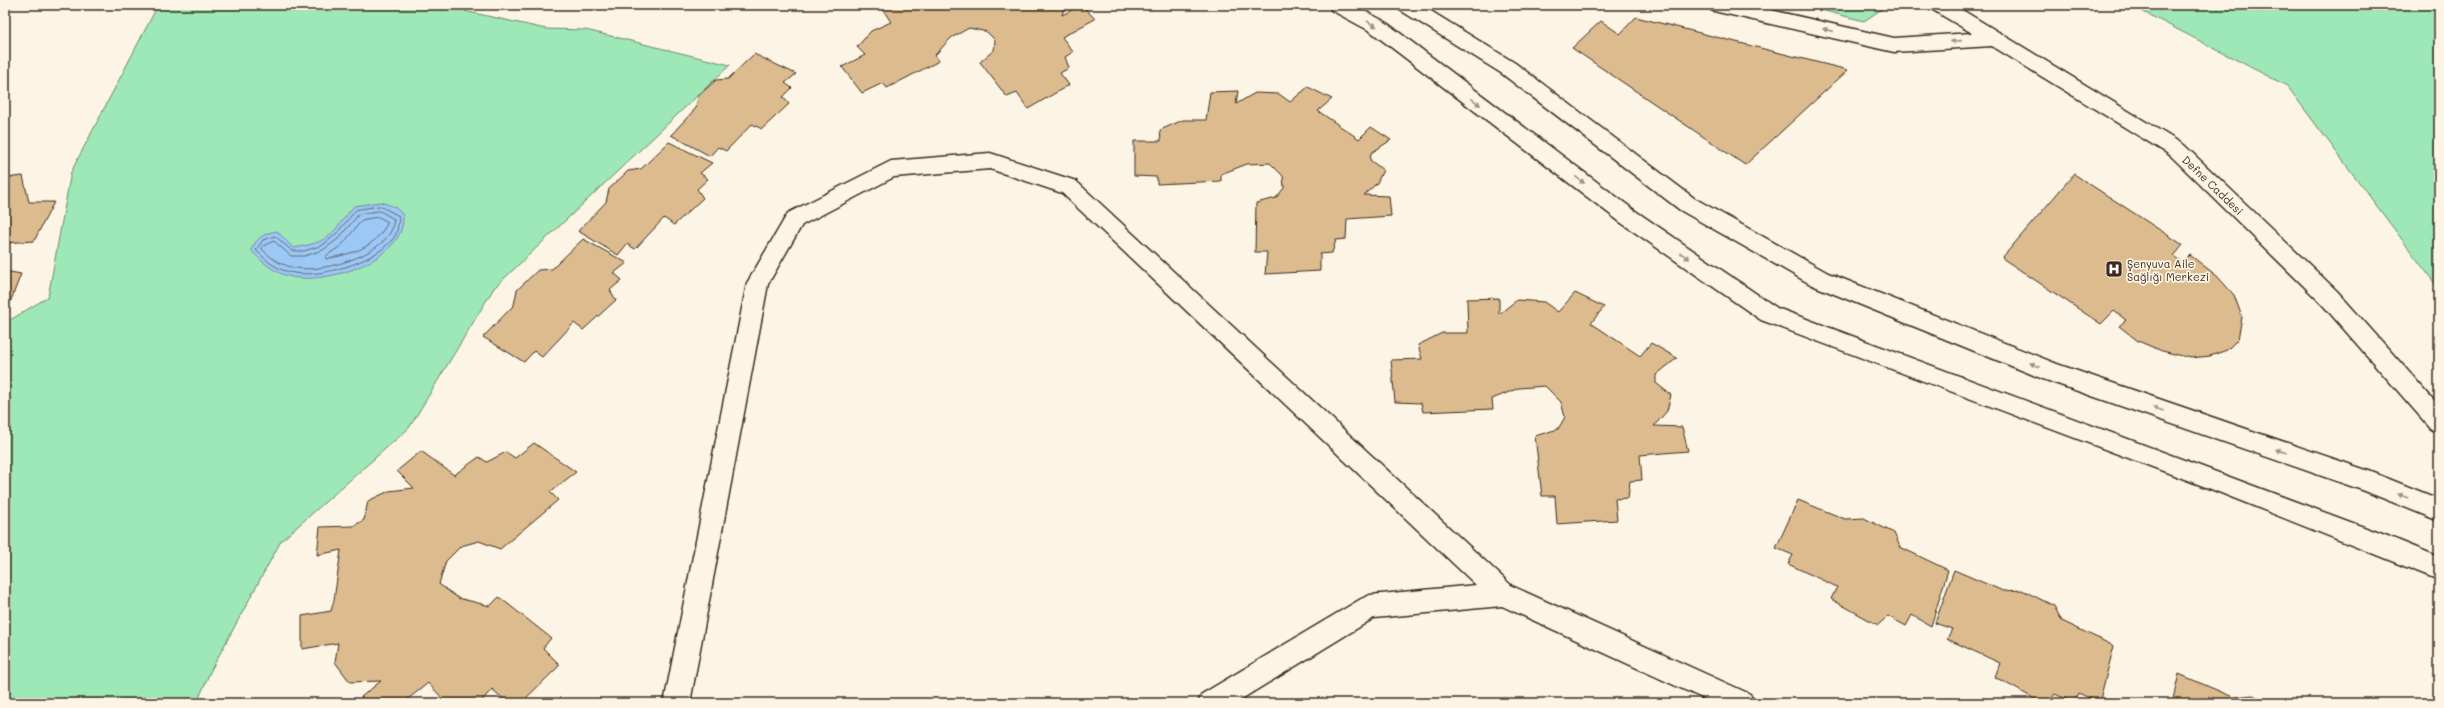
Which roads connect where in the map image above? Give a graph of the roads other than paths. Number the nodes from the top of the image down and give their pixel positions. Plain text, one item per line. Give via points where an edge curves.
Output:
1 (1338, 5) edge
2 (1407, 5) edge
3 (1718, 5) edge
4 (1940, 5) edge
5 (1995, 38) junction
6 (2439, 422) edge
7 (2439, 510) edge
8 (2439, 569) edge
9 (1503, 594) junction
10 (677, 703) edge
11 (1211, 703) edge
12 (1740, 703) edge

1 -> 8 street via 1377,26 1627,216 1769,314 2377,542
7 -> 2 street via 2369,482 2051,372 1820,279 1687,204 1508,68
5 -> 3 street via 1894,45
4 - 5 street, Defne Caddesi
5 - 6 street, Defne Caddesi via 2177,150 2329,297
9 - 10 street via 1069,187 990,161 891,169 795,219 758,283
9 - 11 street via 1370,607
9 - 12 street

